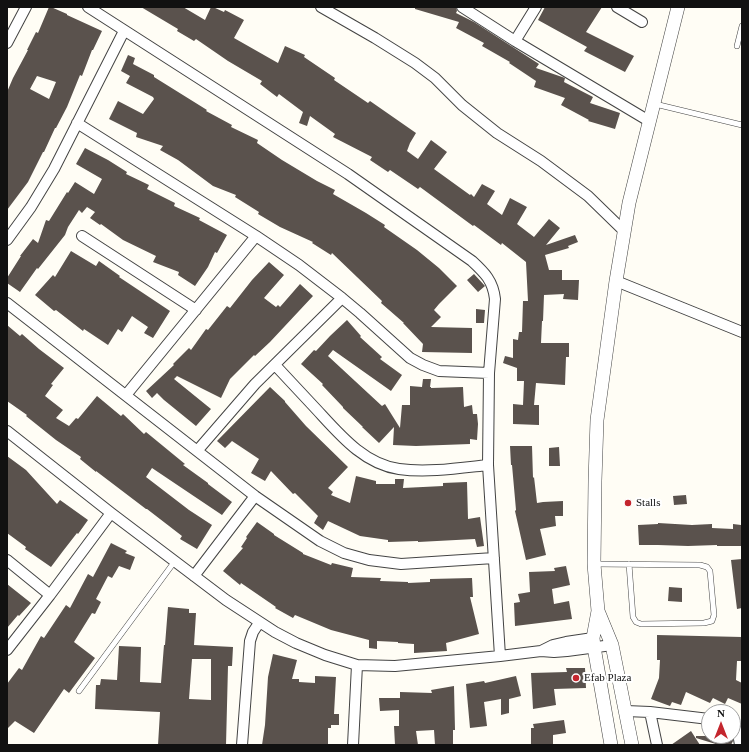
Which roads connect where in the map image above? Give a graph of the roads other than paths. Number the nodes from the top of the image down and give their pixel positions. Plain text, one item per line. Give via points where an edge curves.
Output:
1 (26, 7) edge
2 (88, 7) edge
3 (321, 7) edge
4 (462, 7) edge
5 (536, 7) edge
6 (617, 7) edge
7 (678, 7) edge
8 (642, 22) dead end
9 (742, 26) edge
10 (124, 31) junction
11 (515, 41) junction
12 (7, 43) edge
13 (737, 46) dead end
14 (654, 104) junction
15 (649, 121) junction
16 (77, 123) junction
17 (742, 125) edge
18 (624, 231) junction
19 (82, 236) dead end
20 (256, 236) junction
21 (7, 240) edge
22 (616, 281) junction
23 (342, 298) junction
24 (7, 303) edge
25 (196, 310) junction
26 (742, 332) edge
27 (275, 365) junction
28 (489, 373) junction
29 (126, 396) junction
30 (7, 431) edge
31 (197, 452) junction
32 (488, 465) junction
33 (255, 496) junction
34 (111, 513) junction
35 (494, 558) junction
36 (7, 560) edge
37 (175, 561) junction
38 (594, 564) junction
39 (629, 564) junction
40 (194, 576) junction
41 (50, 595) junction
42 (598, 611) junction
43 (259, 622) junction
44 (593, 643) junction
45 (612, 645) junction
46 (7, 650) edge
47 (500, 656) junction
48 (357, 665) junction
49 (79, 691) dead end
50 (626, 711) junction
51 (650, 712) junction
52 (701, 718) edge
53 (242, 745) edge
54 (353, 745) edge
55 (611, 745) edge
56 (632, 745) edge
57 (657, 745) edge

1 - 12 street
2 - 10 street
3 - 18 street via 415,63 435,78 462,106 497,133 588,196
4 - 11 street
5 - 11 street
6 - 8 street
7 - 14 street
9 - 13 lane
10 - 16 street
10 - 28 street via 348,174 483,270 492,283 495,299
11 - 15 street
14 - 15 street
14 - 17 lane
15 - 18 street
16 - 20 street
16 - 21 street via 54,169
18 - 22 street
19 - 25 street
20 - 23 street
20 - 25 street
22 - 26 street
22 - 38 street via 596,420
23 - 27 street
23 - 28 street via 410,358 423,365 439,371
24 - 29 street
25 - 29 street
27 - 31 street via 250,389
27 - 32 street via 345,441 378,463 399,469 426,470
28 - 32 street
29 - 31 street
30 - 34 street
31 - 33 street
32 - 35 street
33 - 35 street via 320,542 344,553 369,560 401,564
33 - 40 street
34 - 37 street
34 - 41 street
35 - 47 street
36 - 41 street
37 - 40 street
37 - 49 lane
38 - 39 lane
38 - 42 street
39 - 39 lane via 707,567 710,571 714,616 712,621 641,624 636,622 633,617
40 - 43 street
41 - 46 street
42 - 44 street
42 - 45 street
43 - 48 street via 296,643
43 - 53 street via 250,641
44 - 45 street
44 - 47 street via 554,652
44 - 55 street
45 - 50 street
47 - 48 street via 395,666
48 - 54 street
50 - 51 street
50 - 56 street
51 - 52 street
51 - 57 street

